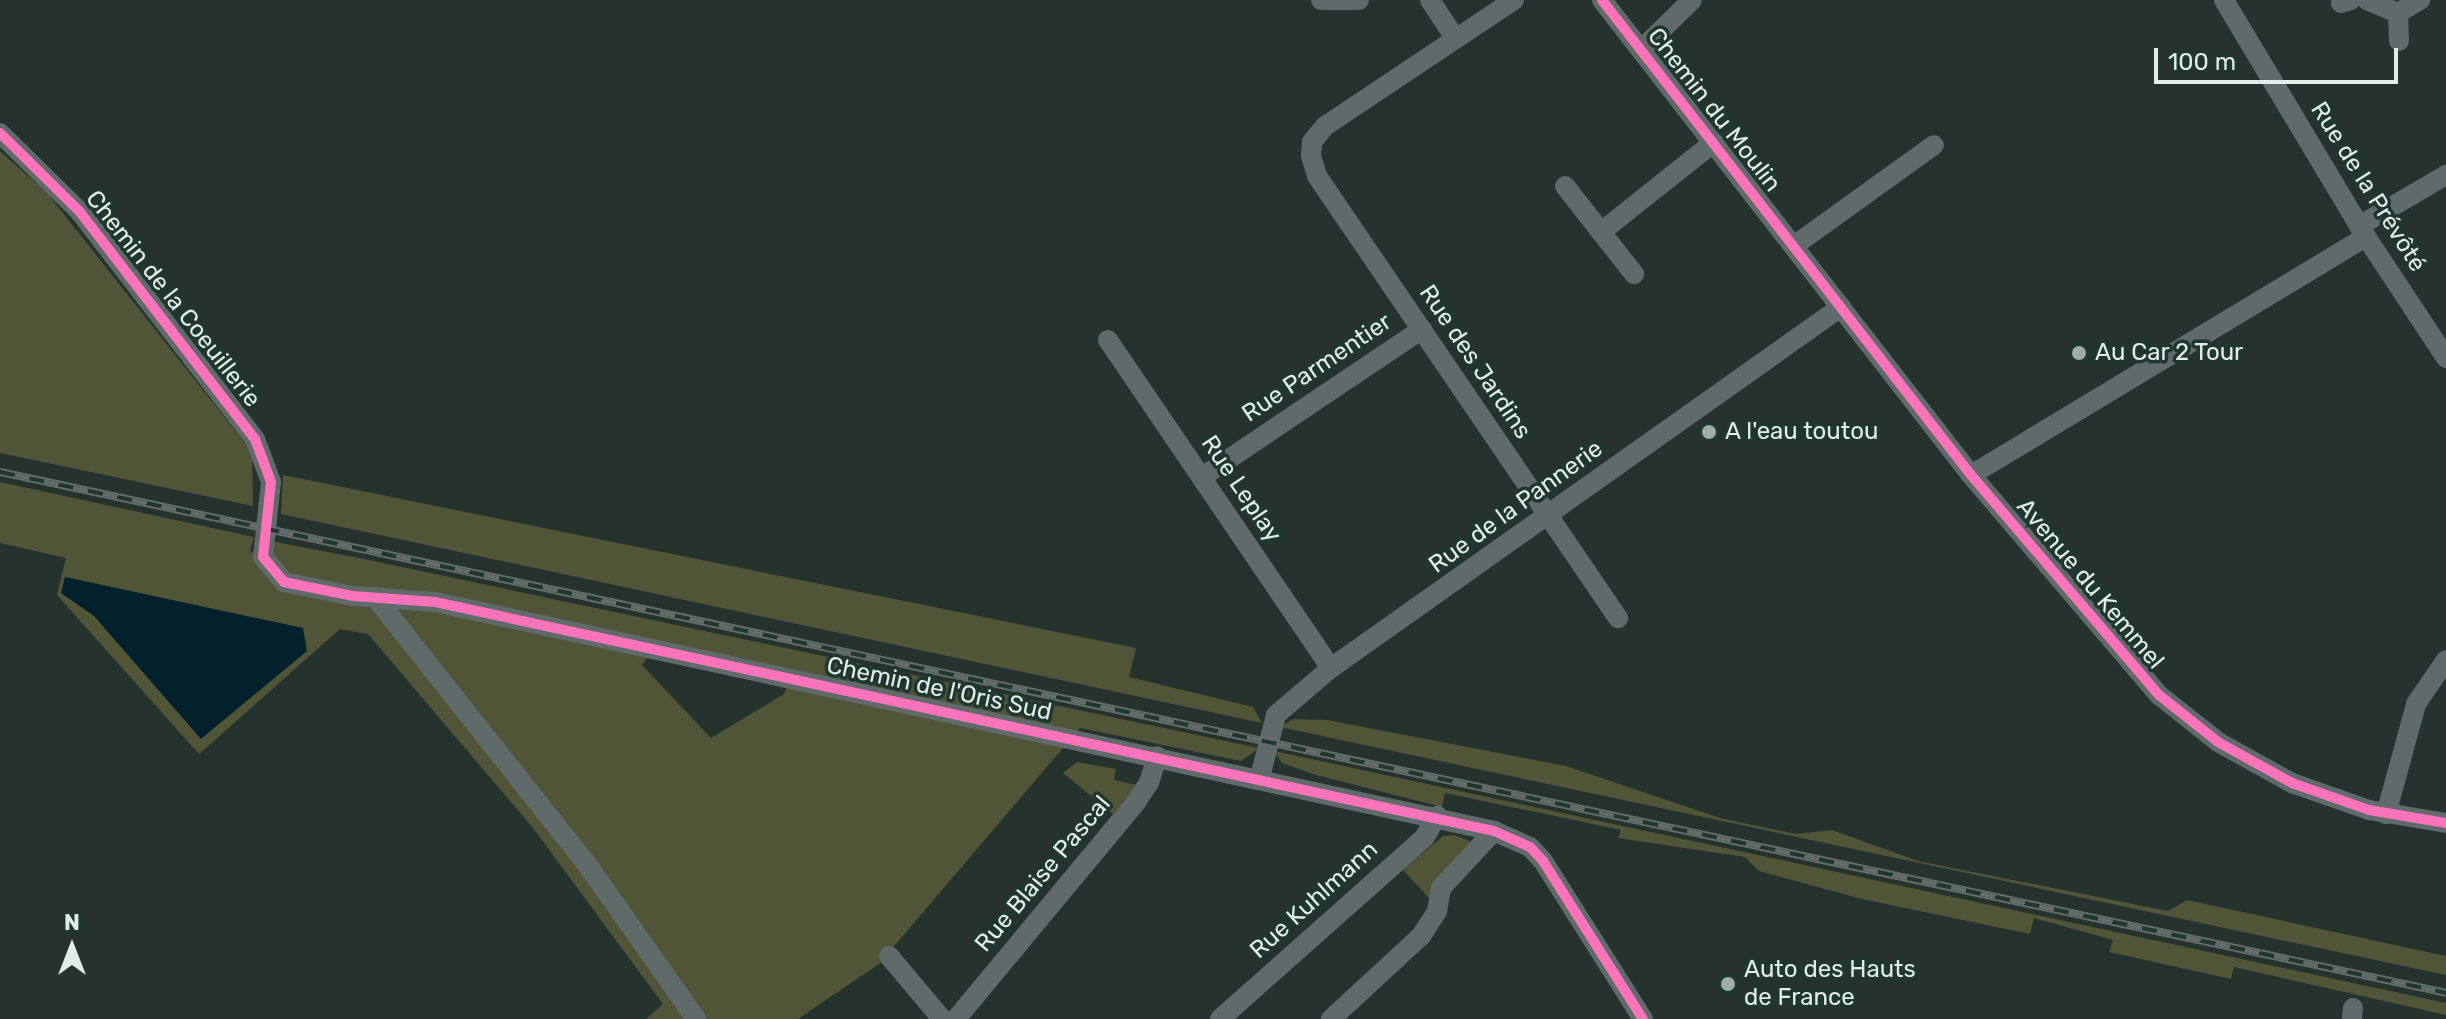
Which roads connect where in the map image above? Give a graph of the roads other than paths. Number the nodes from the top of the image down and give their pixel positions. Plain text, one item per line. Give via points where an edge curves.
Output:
1 (1321, 0) edge
2 (1359, 0) edge
3 (1430, 0) edge
4 (1514, 0) edge
5 (1602, 0) edge
6 (1692, 0) edge
7 (2224, 0) edge
8 (2367, 0) edge
9 (2420, 0) edge
10 (2398, 13) junction
11 (1455, 38) junction
12 (2399, 41) dead end
13 (1641, 50) junction
14 (0, 133) edge
15 (1714, 142) junction
16 (1934, 145) dead end
17 (2446, 175) edge
18 (1565, 186) dead end
19 (1601, 232) junction
20 (2362, 232) junction
21 (1795, 245) junction
22 (1634, 274) dead end
23 (1841, 307) junction
24 (1422, 329) junction
25 (1108, 340) dead end
26 (2446, 358) edge
27 (1971, 475) junction
28 (1202, 477) junction
29 (1548, 517) junction
30 (375, 597) junction
31 (1618, 618) dead end
32 (2446, 660) edge
33 (1331, 668) junction
34 (1157, 756) junction
35 (1260, 777) junction
36 (2386, 814) junction
37 (1437, 816) junction
38 (2446, 823) edge
39 (1494, 831) junction
40 (889, 956) dead end
41 (696, 1019) edge
42 (942, 1019) edge
43 (956, 1019) edge
44 (1220, 1019) edge
45 (1331, 1019) edge
46 (1643, 1019) edge

1 - 2 street
3 - 11 street
4 - 11 street
5 - 13 street, Chemin du Moulin
6 - 13 street
7 - 20 street, Rue de la Prévôté
8 - 10 street
9 - 10 street
10 - 12 street
11 - 24 street, Rue des Jardins via 1319,130 1310,149 1317,176
13 - 15 street, Chemin du Moulin
14 - 30 street, Chemin de la Coeuillerie via 80,212 248,428 270,473 261,549 276,577 320,591
15 - 19 street
15 - 21 street, Chemin du Moulin
16 - 21 street
17 - 20 street
18 - 19 street
19 - 22 street
20 - 26 street, Rue de la Prévôté
20 - 27 street
21 - 23 street, Avenue du Kemmel
23 - 27 street, Avenue du Kemmel
23 - 29 street, Rue de la Pannerie
24 - 28 street, Rue Parmentier
24 - 29 street, Rue des Jardins
25 - 28 street, Rue Leplay
27 - 36 street, Avenue du Kemmel via 2132,668 2187,720 2270,773
28 - 33 street, Rue Leplay
29 - 31 street, Rue des Jardins
29 - 33 street, Rue de la Pannerie
30 - 34 street, Chemin de l'Oris Sud via 435,602
30 - 41 street via 591,870
32 - 36 street via 2416,704
33 - 35 street, Rue de la Pannerie via 1276,715
34 - 35 street, Chemin de l'Oris Sud
34 - 43 street, Rue Blaise Pascal via 1136,802
35 - 37 street, Chemin de l'Oris Sud
36 - 38 street, Avenue du Kemmel
37 - 39 street, Chemin de l'Oris Sud
37 - 44 street, Rue Kuhlmann via 1424,838
39 - 45 street via 1450,875 1432,924
39 - 46 street, Chemin de l'Oris Sud via 1530,847 1543,861
40 - 42 street

